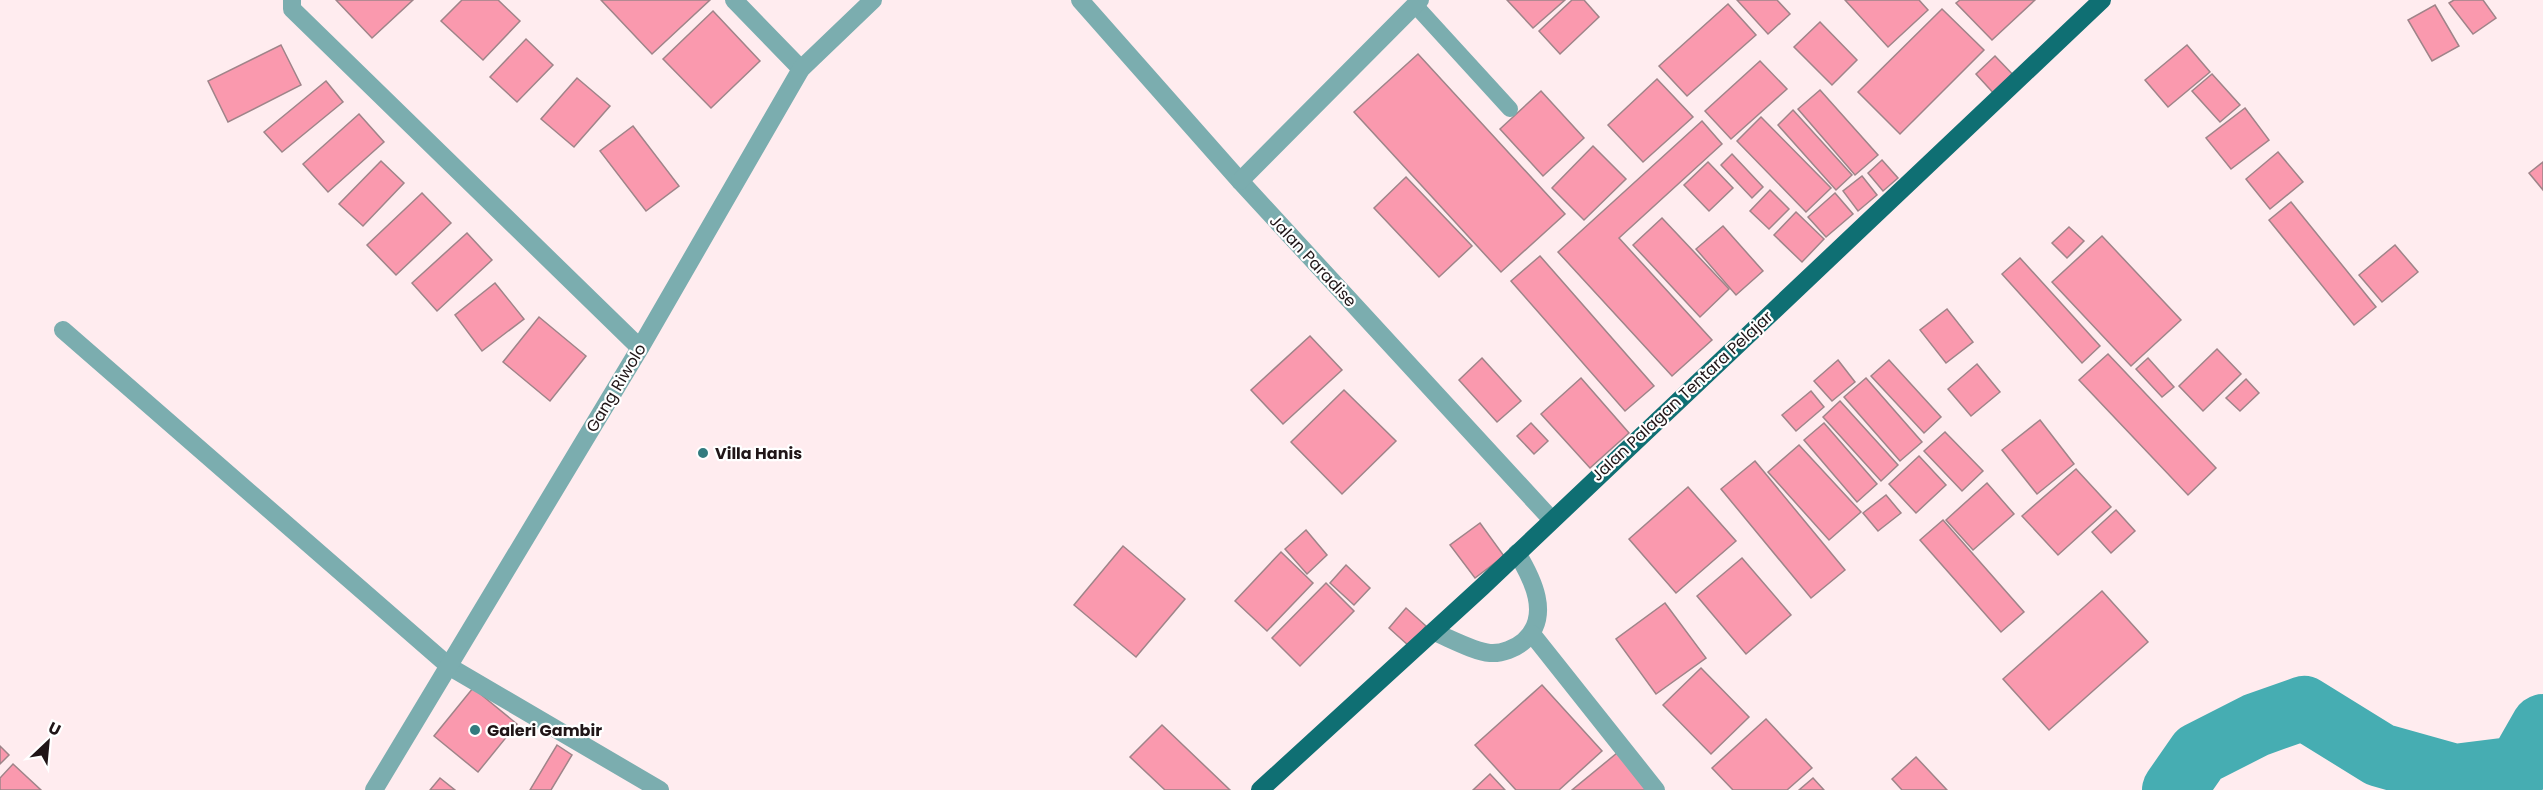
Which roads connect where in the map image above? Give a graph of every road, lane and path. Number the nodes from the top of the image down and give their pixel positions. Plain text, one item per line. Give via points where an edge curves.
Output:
1 (292, 0) edge
2 (734, 0) edge
3 (873, 0) edge
4 (1080, 0) edge
5 (2102, 0) edge
6 (1418, 2) edge
7 (801, 69) junction
8 (1510, 109) dead end
9 (1240, 181) junction
10 (63, 330) dead end
11 (640, 348) junction
12 (1551, 519) junction
13 (1517, 553) junction
14 (1434, 632) junction
15 (1532, 634) junction
16 (450, 667) junction
17 (374, 790) edge
18 (660, 790) edge
19 (1260, 790) edge
20 (1656, 790) edge

1 - 11 street via 292,9
2 - 7 street
3 - 7 street, Gang Riwolo
4 - 9 street, Jalan Paradise
5 - 12 main road, Jalan Palagan Tentara Pelajar
6 - 8 lane
6 - 9 street
7 - 11 street, Gang Riwolo
9 - 12 street, Jalan Paradise
10 - 16 street
11 - 16 street, Gang Riwolo
12 - 13 main road, Jalan Palagan Tentara Pelajar
13 - 14 main road, Jalan Palagan Tentara Pelajar
13 - 15 street via 1532,577 1538,597
14 - 15 street via 1491,653 1516,648
14 - 19 main road, Jalan Palagan Tentara Pelajar
15 - 20 street
16 - 17 street, Gang Riwolo
16 - 18 street

